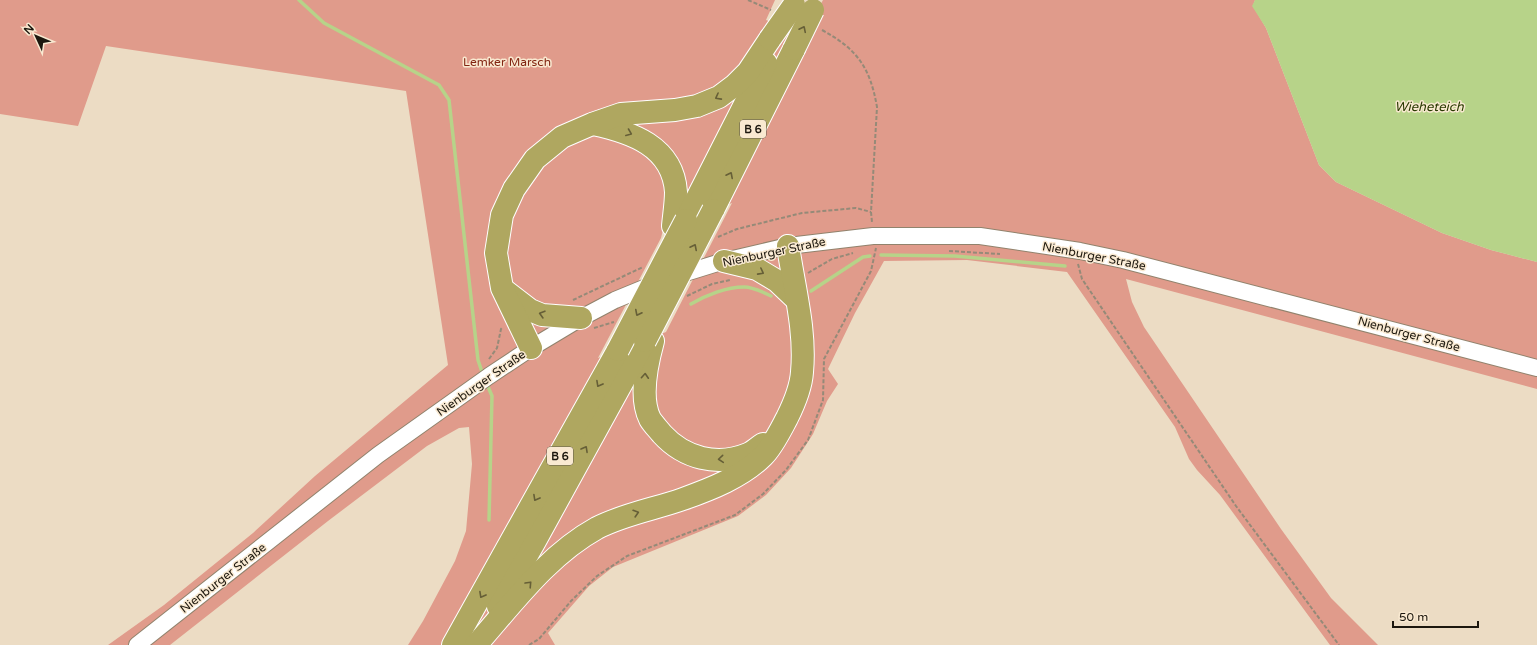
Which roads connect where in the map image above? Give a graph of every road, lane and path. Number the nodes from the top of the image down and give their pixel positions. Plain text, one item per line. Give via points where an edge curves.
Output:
1 (748, 0) edge
2 (817, 0) edge
3 (788, 5) edge
4 (818, 28) dead end
5 (780, 43) junction
6 (592, 124) junction
7 (680, 223) junction
8 (875, 243) junction
9 (788, 246) junction
10 (942, 250) dead end
11 (869, 251) dead end
12 (853, 253) dead end
13 (1002, 254) dead end
14 (724, 261) junction
15 (1078, 261) dead end
16 (792, 278) junction
17 (735, 280) dead end
18 (502, 288) junction
19 (670, 290) junction
20 (796, 299) junction
21 (621, 321) dead end
22 (585, 324) junction
23 (649, 339) junction
24 (531, 348) junction
25 (1537, 368) edge
26 (780, 431) junction
27 (137, 645) edge
28 (453, 645) edge
29 (475, 645) edge
30 (1339, 645) edge

1 - 3 path
5 -> 2 highway, B 6, bridge
3 - 5 highway, bridge
4 - 8 path via 852,49 867,72 875,92 877,107 871,212
5 -> 6 highway via 719,97 697,106 621,114
5 - 7 highway, B 6
19 -> 5 highway, B 6, bridge via 713,210
6 -> 7 highway via 634,135 650,144 664,158 672,175
6 - 18 highway via 562,138 535,159 514,189 502,215 496,253
7 - 19 highway, B 6, bridge
8 - 9 street, Nienburger Straße
8 - 11 path
8 - 25 street, Nienburger Straße via 980,236 1087,252
9 - 14 street, Nienburger Straße
9 - 16 highway
10 - 13 path
12 - 16 path via 832,259 812,272
14 -> 20 highway via 757,269 777,281
14 - 22 street, Nienburger Straße via 666,279 615,300
15 - 30 path via 1082,279 1227,493
16 - 20 highway
17 - 19 path
22 -> 18 highway via 542,316
18 - 24 highway
19 - 23 highway, B 6, bridge
19 -> 28 highway, B 6, bridge via 618,350
20 - 26 highway via 802,373 795,402
21 - 22 path via 599,326
22 - 24 street, Nienburger Straße
26 -> 23 highway via 749,454 730,459 711,460 680,450 650,419 645,387
29 -> 23 highway, B 6
24 - 27 street, Nienburger Straße via 378,455
29 -> 26 highway via 541,572 577,541 620,518 683,499 728,480 763,456

